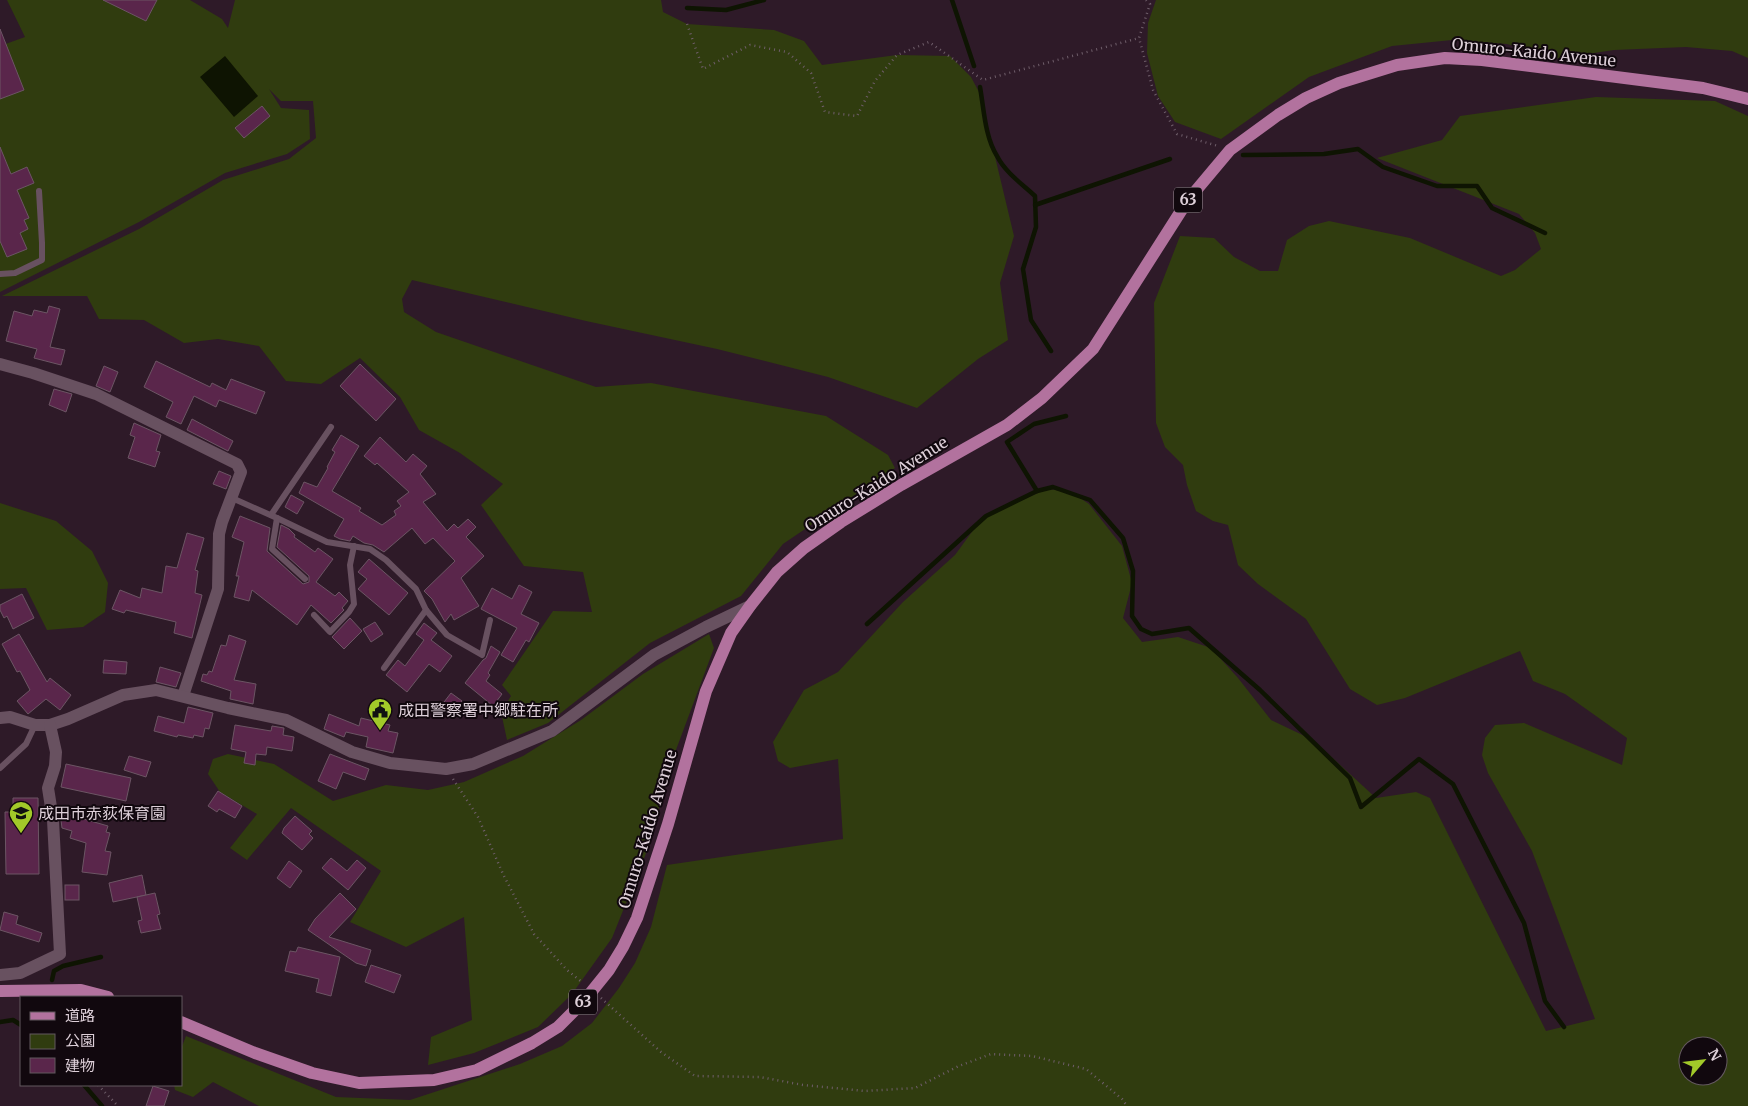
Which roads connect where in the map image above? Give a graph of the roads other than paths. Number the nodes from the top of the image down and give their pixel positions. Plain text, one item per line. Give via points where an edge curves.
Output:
1 (1748, 99) edge
2 (39, 191) dead end
3 (1, 272) edge
4 (0, 364) edge
5 (331, 427) dead end
6 (232, 498) junction
7 (274, 516) junction
8 (354, 546) junction
9 (305, 579) dead end
10 (750, 606) junction
11 (426, 610) junction
12 (314, 615) dead end
13 (490, 620) dead end
14 (384, 668) dead end
15 (183, 696) junction
16 (0, 718) edge
17 (35, 725) junction
18 (50, 725) junction
19 (0, 768) edge
20 (0, 976) edge
21 (0, 991) edge
22 (104, 996) edge
23 (182, 1022) edge

1 - 10 main road, Omuro-Kaido Avenue / 63 via 1703,88 1445,58 1397,65 1339,83 1306,98 1230,150 1188,200 1093,349 1069,374 1007,425 901,485 804,548 777,572
2 - 3 lane via 42,260 15,273
4 - 6 street via 96,394 237,464 241,472
5 - 7 lane
6 - 7 lane
6 - 15 street via 219,534 218,590
7 - 8 lane via 326,542
7 - 9 lane via 272,549
8 - 11 lane via 370,549 386,560 416,590
8 - 12 lane via 350,566 354,604 330,632
10 - 15 street via 654,655 552,731 473,764 446,770 390,763 352,752 286,720
10 - 23 main road, Omuro-Kaido Avenue / 63 via 731,633 706,690 637,918 609,970 558,1026 532,1043 477,1070 434,1080 359,1083 312,1073
11 - 13 lane via 447,636 482,654
11 - 14 lane
15 - 18 street via 156,690 123,695
16 - 17 street via 10,717
17 - 18 street
17 - 19 lane via 26,744
18 - 20 street via 56,752 48,788 53,820 60,954 20,973
21 - 22 main road via 82,990

